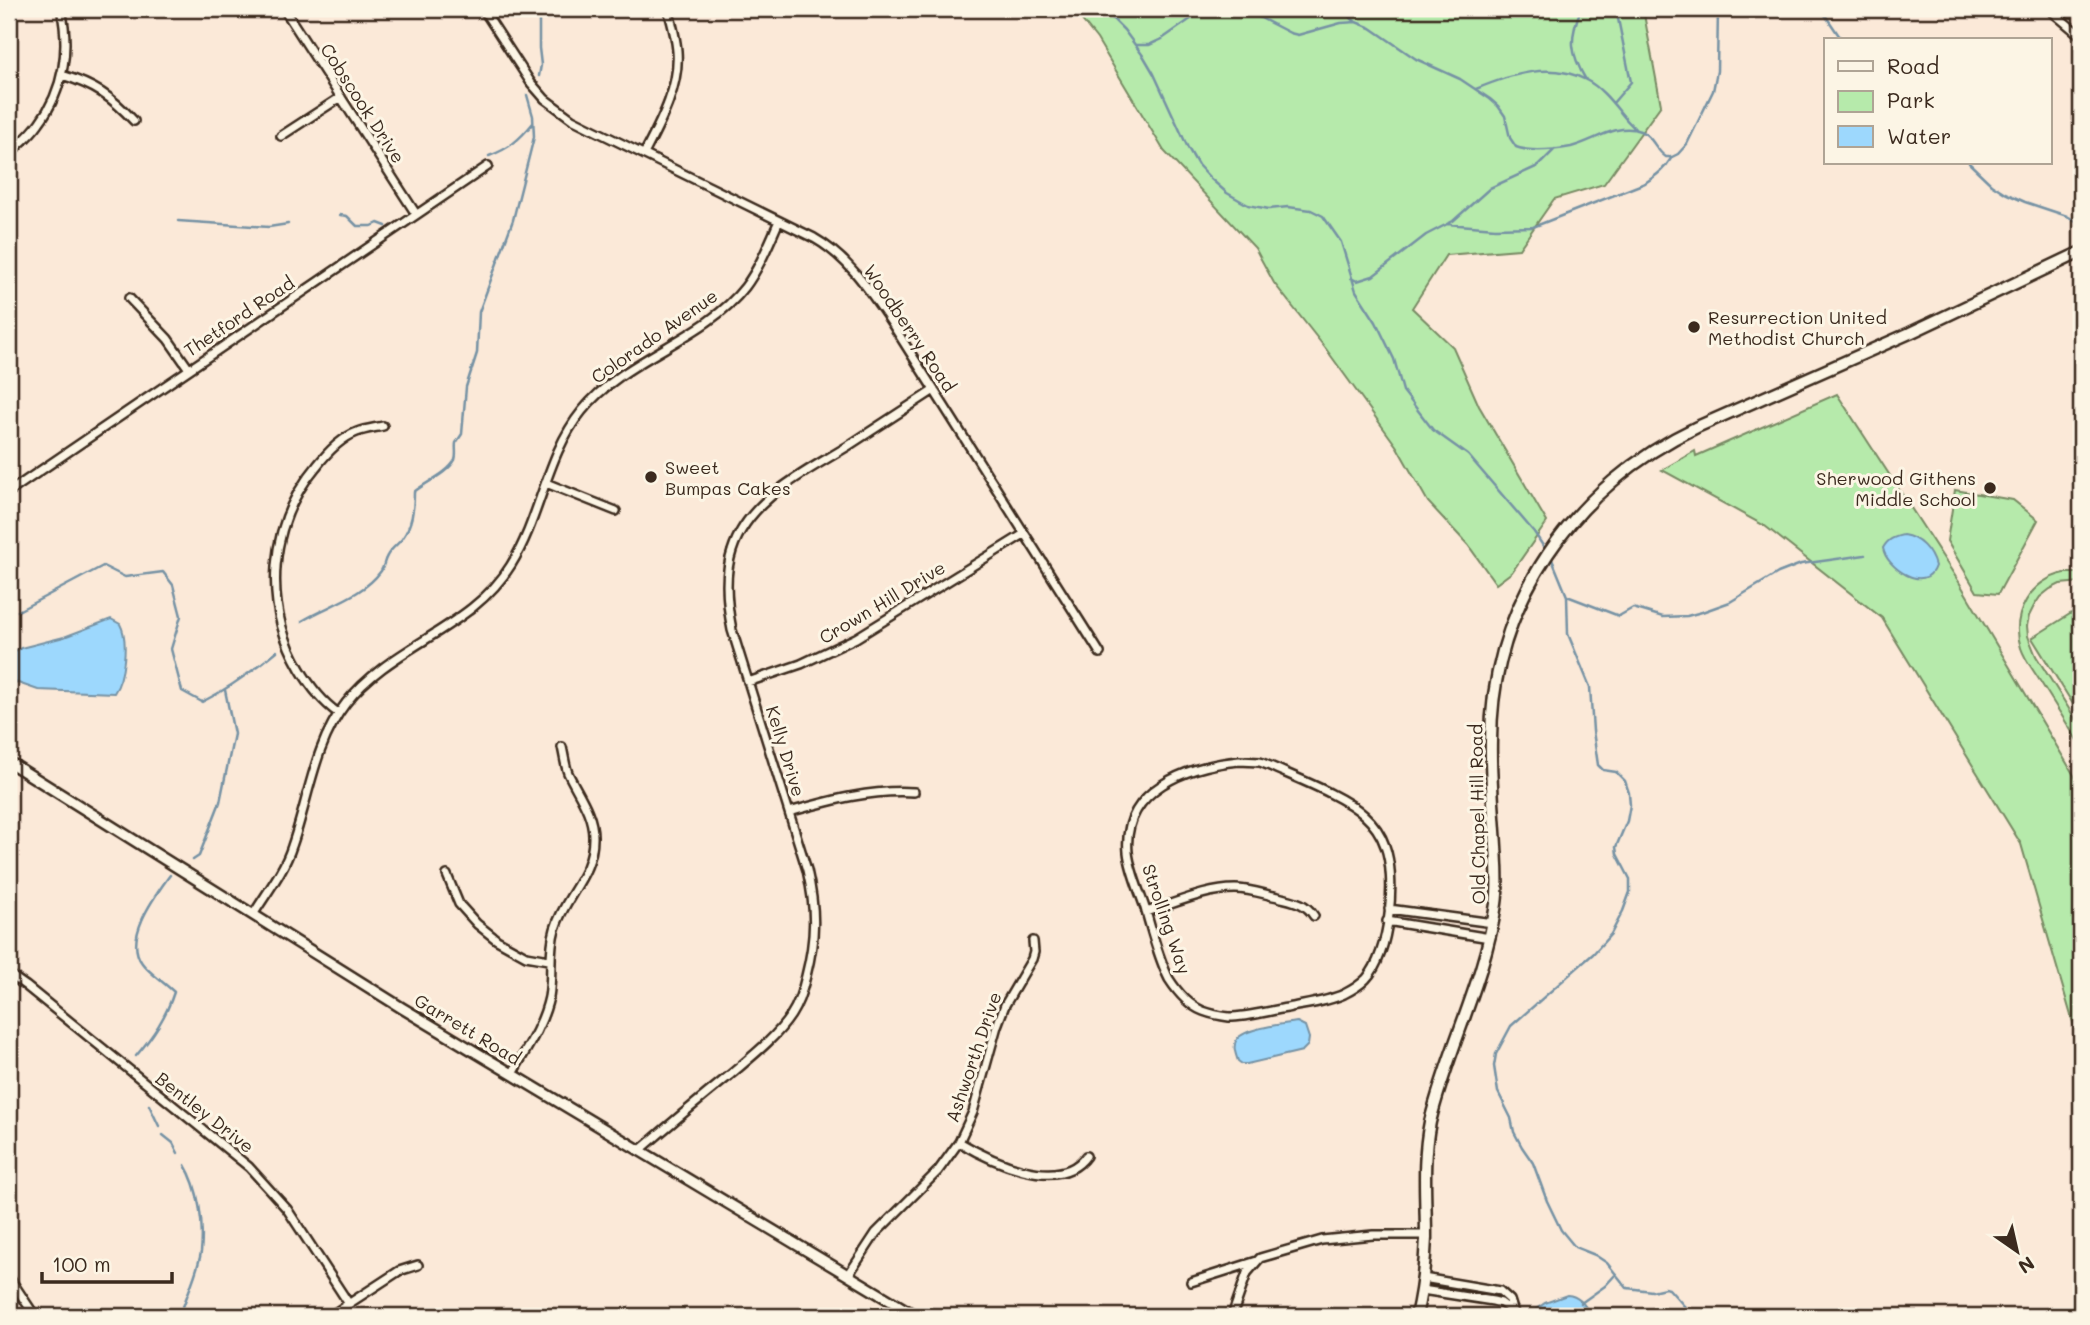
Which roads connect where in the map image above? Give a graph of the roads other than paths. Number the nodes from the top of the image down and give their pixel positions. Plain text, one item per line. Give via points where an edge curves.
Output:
1 (61, 9) edge
2 (284, 9) edge
3 (482, 9) edge
4 (668, 9) edge
5 (2051, 9) edge
6 (2081, 36) edge
7 (62, 75) junction
8 (341, 97) junction
9 (134, 121) dead end
10 (281, 136) dead end
11 (9, 154) edge
12 (644, 154) junction
13 (488, 166) dead end
14 (416, 214) junction
15 (779, 221) junction
16 (2081, 252) edge
17 (129, 298) dead end
18 (189, 369) junction
19 (934, 390) junction
20 (383, 426) dead end
21 (546, 482) junction
22 (9, 492) edge
23 (616, 511) dead end
24 (1024, 534) junction
25 (1100, 653) dead end
26 (748, 682) junction
27 (338, 713) junction
28 (562, 747) dead end
29 (9, 762) edge
30 (914, 792) dead end
31 (789, 812) junction
32 (447, 875) dead end
33 (1389, 909) junction
34 (1146, 912) junction
35 (253, 915) junction
36 (1314, 916) dead end
37 (1441, 916) junction
38 (1387, 921) junction
39 (1493, 923) junction
40 (1439, 930) junction
41 (1490, 938) junction
42 (1033, 941) dead end
43 (549, 960) junction
44 (9, 974) edge
45 (512, 1074) junction
46 (959, 1142) junction
47 (639, 1151) junction
48 (1086, 1156) dead end
49 (1426, 1235) junction
50 (1258, 1261) junction
51 (418, 1265) dead end
52 (849, 1274) junction
53 (9, 1277) edge
54 (1423, 1278) junction
55 (1191, 1282) dead end
56 (1422, 1290) junction
57 (349, 1304) junction
58 (1514, 1315) edge
59 (34, 1316) edge
60 (330, 1316) edge
61 (916, 1316) edge
62 (1232, 1316) edge
63 (1416, 1316) edge

1 - 7 street
2 - 8 street, Cobscook Drive
3 - 12 street, Woodberry Road via 545,99 572,119
4 - 12 street via 678,54 676,74
5 - 6 street
7 - 9 street via 102,91
7 - 11 street via 48,110
8 - 10 street
8 - 14 street, Cobscook Drive
12 - 15 street, Woodberry Road
13 - 14 street, Thetford Road
14 - 18 street, Thetford Road
15 - 19 street, Woodberry Road via 826,245 851,267
15 - 21 street, Colorado Avenue via 752,276 729,304 608,384 581,412
16 - 39 main road, Old Chapel Hill Road via 1681,435 1618,475 1570,523 1517,612 1496,685 1491,719 1497,889
17 - 18 street
18 - 22 street, Thetford Road
19 - 24 street, Woodberry Road
19 - 26 street, Kelly Drive via 789,483 760,507 737,537 731,552 728,610
20 - 27 street via 355,432 322,460 295,498 278,546 275,589 284,636 312,688
21 - 23 street
21 - 27 street, Colorado Avenue via 517,554 488,594 458,620 372,676
24 - 25 street, Woodberry Road
24 - 26 street, Crown Hill Drive via 856,638
26 - 31 street, Kelly Drive
27 - 35 street, Colorado Avenue via 319,752 288,857
28 - 43 street via 594,837 584,878 558,919
29 - 35 street, Garrett Road
30 - 31 street via 845,797
31 - 47 street, Kelly Drive via 807,870 815,923 810,962 797,1003 754,1054
32 - 43 street via 459,904 477,924 526,956
33 - 34 street, Strolling Way via 1388,855 1380,835 1363,814 1270,766 1239,761 1166,782 1138,807 1129,830 1128,853
33 - 37 street
33 - 38 street, Strolling Way
34 - 36 street via 1233,889 1299,902
34 - 38 street, Strolling Way via 1164,970 1180,995 1203,1011 1231,1017 1326,1000 1353,989 1378,961
35 - 45 street, Garrett Road
37 - 39 street
37 - 40 street
38 - 40 street
39 - 41 main road, Old Chapel Hill Road
40 - 41 street
41 - 49 main road, Old Chapel Hill Road via 1430,1124
42 - 46 street, Ashworth Drive via 1032,959 1005,1005
43 - 45 street via 548,999
44 - 57 street, Bentley Drive via 249,1167 287,1209
45 - 47 street, Garrett Road
46 - 48 street via 999,1163 1032,1171 1073,1169
46 - 52 street, Ashworth Drive via 876,1233
47 - 52 street, Garrett Road
49 - 50 street via 1373,1234 1322,1240
49 - 54 main road, Old Chapel Hill Road
50 - 55 street
50 - 62 street via 1247,1273
51 - 57 street via 399,1271
52 - 61 street, Garrett Road
53 - 59 street
54 - 56 main road, Old Chapel Hill Road
54 - 58 street via 1500,1291 1510,1300
56 - 58 street via 1501,1303
56 - 63 main road, Old Chapel Hill Road
57 - 60 street

